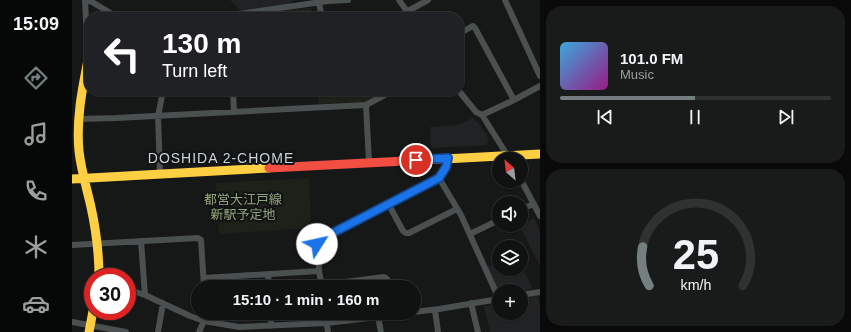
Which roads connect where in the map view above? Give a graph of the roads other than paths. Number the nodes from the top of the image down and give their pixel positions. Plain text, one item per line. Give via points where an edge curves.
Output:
1 (84, 0) edge
2 (88, 0) edge
3 (348, 0) edge
4 (399, 0) edge
5 (428, 0) edge
6 (505, 0) edge
7 (319, 3) junction
8 (407, 11) joint
9 (85, 12) edge
10 (109, 12) edge
11 (255, 12) edge
12 (321, 12) edge
13 (464, 31) edge
14 (540, 76) edge
15 (84, 82) edge
16 (540, 86) edge
17 (162, 96) edge
18 (233, 96) edge
19 (383, 96) edge
20 (463, 96) edge
21 (514, 100) junction
22 (366, 105) junction
23 (234, 112) junction
24 (482, 115) junction
25 (158, 116) junction
26 (78, 119) junction
27 (505, 152) edge
28 (540, 154) edge
29 (528, 155) edge
30 (492, 157) edge
31 (448, 158) junction
32 (369, 162) junction
33 (160, 174) junction
34 (84, 178) junction
35 (439, 178) junction
36 (72, 179) edge
37 (525, 188) edge
38 (389, 204) junction
39 (534, 204) junction
40 (528, 207) edge
41 (457, 209) junction
42 (540, 216) edge
43 (492, 223) edge
44 (470, 234) junction
45 (141, 241) junction
46 (98, 244) junction
47 (72, 245) edge
48 (99, 268) edge
49 (319, 271) junction
50 (268, 274) junction
51 (204, 278) joint
52 (268, 280) edge
53 (321, 280) edge
54 (369, 280) edge
55 (387, 280) edge
56 (492, 284) edge
57 (136, 292) edge
58 (540, 292) edge
59 (528, 294) edge
60 (145, 295) junction
61 (492, 300) edge
62 (163, 303) junction
63 (471, 303) junction
64 (435, 310) junction
65 (421, 311) edge
66 (271, 320) edge
67 (326, 320) edge
68 (337, 320) edge
69 (379, 320) edge
70 (204, 321) junction
71 (72, 322) edge
72 (327, 323) junction
73 (271, 326) junction
74 (90, 329) edge
75 (244, 330) edge
76 (126, 332) edge
77 (158, 332) edge
78 (199, 332) edge
79 (328, 332) edge
80 (381, 332) edge
81 (438, 332) edge
82 (478, 332) edge

1 - 9 street
2 - 10 street
3 - 7 street
4 - 8 street
5 - 8 street
6 - 14 street
7 - 11 street
7 - 12 street
13 - 21 street via 473,26
15 - 26 main road
16 - 21 street
17 - 25 street
18 - 23 street
19 - 22 street
20 - 24 street via 476,112
21 - 24 street
22 - 23 street
22 - 32 street
23 - 25 street
24 - 27 street
25 - 26 street
25 - 33 street
26 - 34 main road via 79,152
28 - 29 main road
30 - 31 main road
31 - 32 main road
31 - 35 street
32 - 33 main road
33 - 34 main road
34 - 36 main road
34 - 46 main road
35 - 38 street
35 - 41 street
37 - 39 street
38 - 41 street via 401,229 406,233
38 - 49 street via 317,242
39 - 40 street
39 - 42 street
41 - 44 street
43 - 44 street
44 - 56 street
45 - 46 street
45 - 51 street via 198,238 201,240
45 - 60 street
46 - 47 street
46 - 48 main road
49 - 50 street
49 - 53 street
50 - 51 street
50 - 52 street
54 - 55 street via 384,277
57 - 60 street
58 - 59 street
60 - 62 street
61 - 63 street
62 - 70 street
62 - 77 street
63 - 64 street
63 - 82 street
64 - 65 street
64 - 81 street
66 - 73 street
67 - 72 street
68 - 72 street
69 - 80 street
70 - 75 street
70 - 78 street
71 - 74 street
72 - 73 street
72 - 79 street
73 - 75 street
74 - 76 street

